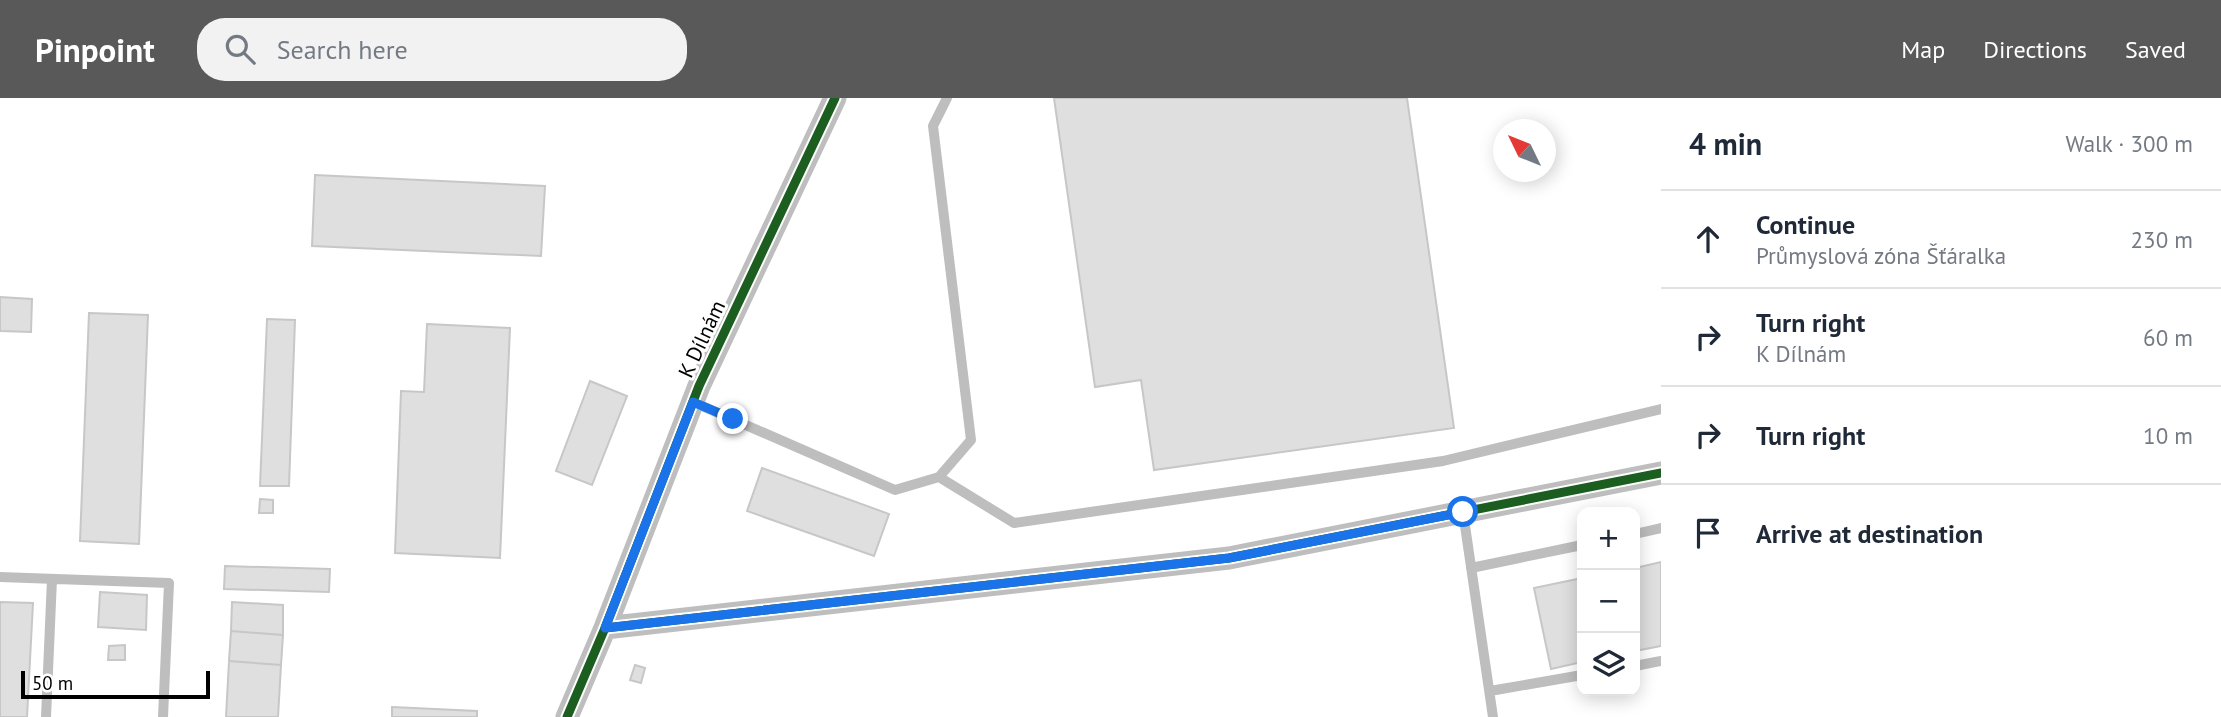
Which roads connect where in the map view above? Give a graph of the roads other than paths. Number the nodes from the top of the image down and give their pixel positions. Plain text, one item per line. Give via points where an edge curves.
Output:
1 (835, 98) edge
2 (947, 98) edge
3 (693, 402) junction
4 (1661, 409) edge
5 (1661, 473) edge
6 (939, 477) junction
7 (1463, 512) junction
8 (1661, 528) edge
9 (1640, 533) edge
10 (1577, 546) edge
11 (1471, 568) junction
12 (0, 577) edge
13 (52, 579) junction
14 (605, 628) junction
15 (1661, 661) edge
16 (1640, 665) edge
17 (1577, 676) edge
18 (1490, 691) junction
19 (46, 717) edge
20 (163, 717) edge
21 (567, 717) edge
22 (1493, 717) edge

1 - 3 street, K Dílnám
2 - 6 lane via 933,126 971,440
3 - 6 lane via 895,490
3 - 14 street, K Dílnám
4 - 6 lane via 1443,461 1014,523
5 - 7 street
7 - 11 lane
7 - 14 street via 1229,558
8 - 9 lane
10 - 11 lane
11 - 18 lane
12 - 13 lane
13 - 19 lane
13 - 20 lane via 169,583
14 - 21 street, K Dílnám
15 - 16 lane
17 - 18 lane
18 - 22 lane

